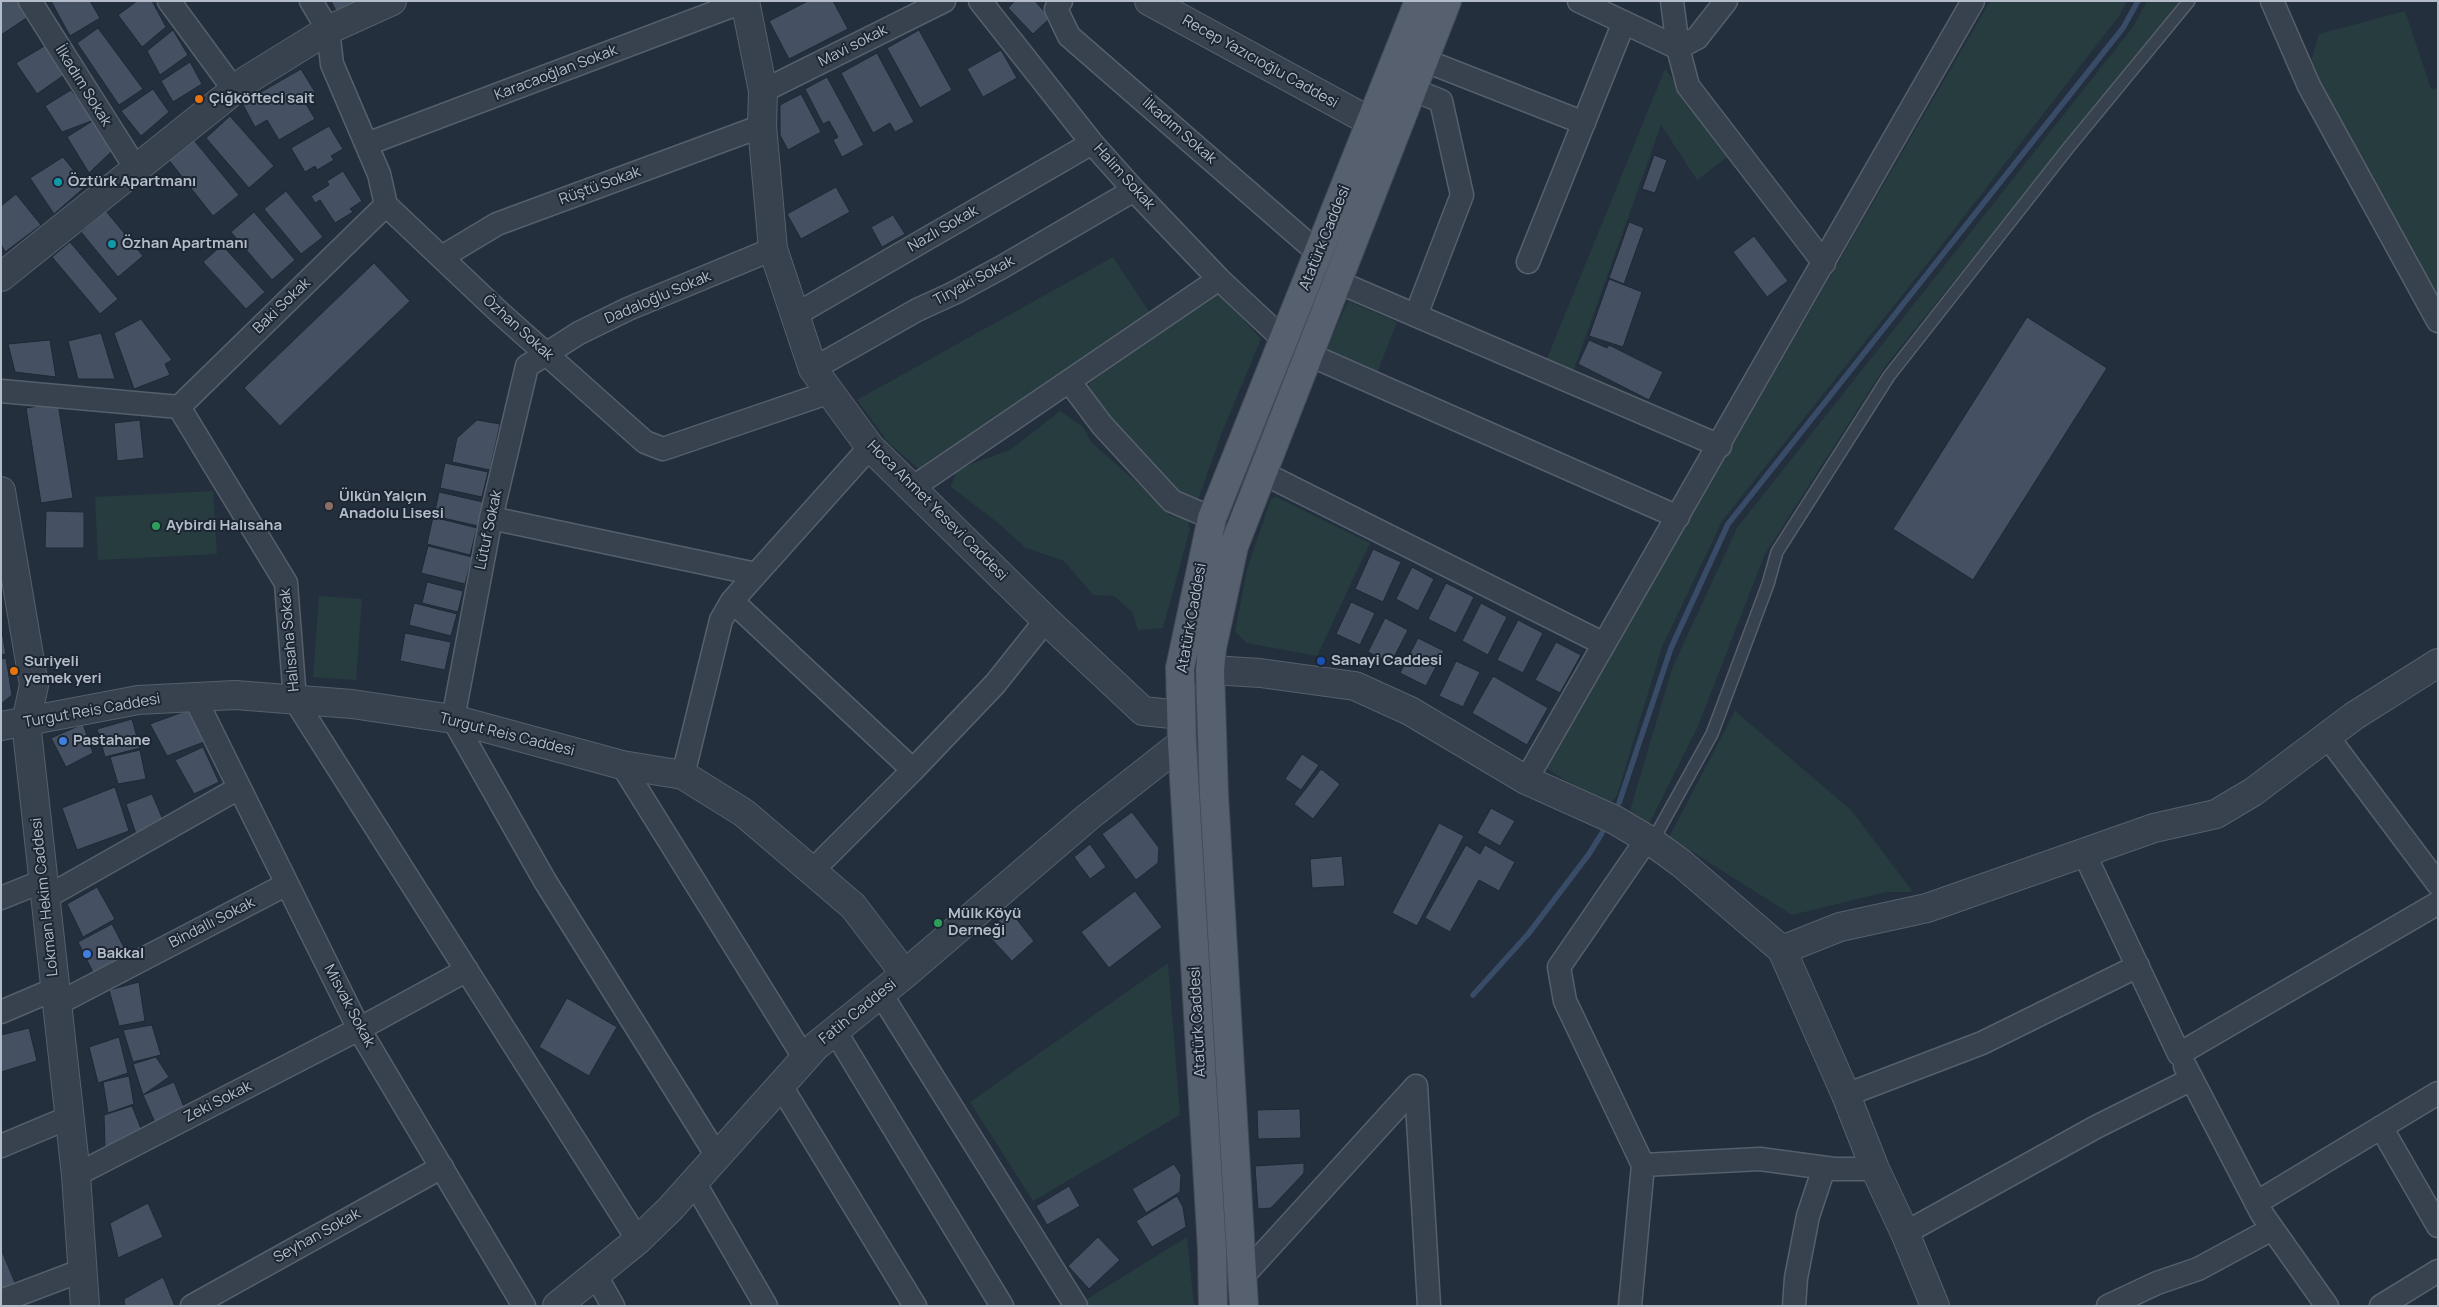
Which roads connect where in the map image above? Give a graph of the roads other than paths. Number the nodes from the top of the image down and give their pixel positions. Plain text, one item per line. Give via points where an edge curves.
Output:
1 (30, 1) edge
2 (169, 1) edge
3 (311, 1) edge
4 (392, 1) edge
5 (745, 1) edge
6 (944, 1) edge
7 (980, 1) edge
8 (1061, 1) edge
9 (1150, 1) edge
10 (1419, 1) edge
11 (1447, 1) edge
12 (1579, 1) edge
13 (1672, 1) edge
14 (1726, 1) edge
15 (1973, 1) edge
16 (2189, 1) edge
17 (2272, 1) edge
18 (1624, 22) junction
19 (328, 30) junction
20 (1678, 48) junction
21 (1426, 61) junction
22 (1414, 90) junction
23 (235, 91) junction
24 (763, 92) junction
25 (1371, 122) junction
26 (1584, 123) junction
27 (762, 126) junction
28 (1092, 143) junction
29 (368, 144) junction
30 (137, 170) junction
31 (1134, 190) junction
32 (386, 205) junction
33 (1321, 248) junction
34 (773, 249) junction
35 (442, 257) junction
36 (1528, 262) dead end
37 (1824, 263) junction
38 (1, 277) edge
39 (1219, 278) junction
40 (1338, 282) junction
41 (795, 315) junction
42 (1416, 315) junction
43 (2438, 321) edge
44 (1284, 340) junction
45 (547, 354) junction
46 (1310, 354) junction
47 (813, 369) junction
48 (1070, 381) junction
49 (1, 391) edge
50 (830, 392) junction
51 (179, 407) junction
52 (870, 446) junction
53 (1720, 446) junction
54 (1263, 473) junction
55 (912, 488) junction
56 (1, 491) edge
57 (1678, 517) junction
58 (491, 518) junction
59 (1212, 518) junction
60 (8, 571) edge
61 (756, 574) junction
62 (732, 600) junction
63 (1046, 620) junction
64 (1604, 644) junction
65 (2438, 663) edge
66 (1180, 668) junction
67 (1210, 670) junction
68 (194, 696) junction
69 (295, 700) junction
70 (1181, 715) junction
71 (453, 719) junction
72 (14, 724) edge
73 (2328, 736) junction
74 (1182, 743) junction
75 (622, 765) junction
76 (913, 770) junction
77 (683, 775) junction
78 (1526, 780) junction
79 (239, 788) junction
80 (1652, 842) junction
81 (2084, 853) junction
82 (812, 871) junction
83 (287, 884) junction
84 (2438, 884) edge
85 (44, 890) junction
86 (1, 898) edge
87 (2438, 903) edge
88 (1782, 950) junction
89 (2138, 966) junction
90 (466, 970) junction
91 (905, 974) junction
92 (881, 994) junction
93 (56, 997) junction
94 (1, 1012) edge
95 (359, 1029) junction
96 (836, 1030) junction
97 (2179, 1054) junction
98 (805, 1058) junction
99 (2192, 1079) junction
100 (781, 1086) junction
101 (2438, 1093) edge
102 (1846, 1095) junction
103 (70, 1117) junction
104 (2381, 1127) junction
105 (1, 1146) edge
106 (718, 1156) junction
107 (1643, 1165) junction
108 (442, 1167) junction
109 (1824, 1168) junction
110 (1875, 1169) junction
111 (76, 1175) junction
112 (694, 1182) junction
113 (2256, 1203) junction
114 (2438, 1226) edge
115 (2272, 1229) junction
116 (1905, 1233) junction
117 (638, 1240) junction
118 (83, 1270) junction
119 (2438, 1272) edge
120 (596, 1276) junction
121 (1243, 1276) junction
122 (1, 1302) edge
123 (85, 1306) edge
124 (192, 1306) edge
125 (524, 1306) edge
126 (557, 1306) edge
127 (614, 1306) edge
128 (766, 1306) edge
129 (914, 1306) edge
130 (1002, 1306) edge
131 (1076, 1306) edge
132 (1213, 1306) edge
133 (1244, 1306) edge
134 (1429, 1306) edge
135 (1630, 1306) edge
136 (1794, 1306) edge
137 (1935, 1306) edge
138 (2108, 1306) edge
139 (2327, 1306) edge
140 (2381, 1306) edge

1 - 30 street, İlkadım Sokak
2 - 23 street
3 - 19 street
4 - 19 street
5 - 24 street, Hoca Ahmet Yesevi Caddesi
5 - 29 street, Karacaoğlan Sokak
6 - 24 street, Mavi sokak
7 - 28 street, Halim Sokak
8 - 33 street, İlkadım Sokak via 1056,9 1069,36 1308,244
9 - 25 street, Recep Yazıcıoğlu Caddesi
10 - 25 main road, Atatürk Caddesi
11 - 21 main road
12 - 18 street
13 - 20 street
14 - 20 street via 1697,38
15 - 37 street
16 - 80 lane via 2069,147 1883,384 1777,552 1712,734
17 - 43 street via 2309,86
18 - 20 street
18 - 26 street
19 - 23 street via 247,80
19 - 29 street via 332,64
20 - 37 street via 1688,86
21 - 22 main road
21 - 26 street
22 - 40 main road
22 - 42 street via 1441,101 1462,195
23 - 30 street
24 - 27 street, Hoca Ahmet Yesevi Caddesi
25 - 33 main road, Atatürk Caddesi
26 - 36 street
27 - 34 street, Hoca Ahmet Yesevi Caddesi
27 - 35 street, Rüştü Sokak via 497,224
28 - 31 street, Halim Sokak
28 - 41 street, Nazlı Sokak
29 - 32 street via 380,174
30 - 38 street
31 - 39 street, Halim Sokak
31 - 47 street, Tiryaki Sokak via 1002,267
32 - 35 street, Özhan Sokak
32 - 51 street, Baki Sokak
33 - 44 main road, Atatürk Caddesi
34 - 41 street, Hoca Ahmet Yesevi Caddesi
34 - 45 street, Dadaloğlu Sokak via 628,309
35 - 45 street, Özhan Sokak
37 - 53 street
39 - 44 street, Halim Sokak
39 - 48 street
40 - 42 street
40 - 46 main road
41 - 47 street, Hoca Ahmet Yesevi Caddesi
42 - 53 street
44 - 59 main road, Atatürk Caddesi
45 - 50 street, Özhan Sokak via 645,442 663,448
45 - 58 street, Lütuf Sokak via 527,366
46 - 54 main road
46 - 57 street
47 - 50 street, Hoca Ahmet Yesevi Caddesi
48 - 55 street
48 - 59 street via 1102,425 1172,501
49 - 51 street
50 - 52 street, Hoca Ahmet Yesevi Caddesi
51 - 69 street, Halısaha Sokak via 286,583
52 - 55 street, Hoca Ahmet Yesevi Caddesi
52 - 61 street
53 - 57 street
54 - 64 street
54 - 67 main road via 1234,546
55 - 63 street, Hoca Ahmet Yesevi Caddesi
56 - 60 street, Lokman Hekim Caddesi
57 - 64 street
58 - 61 street
58 - 71 street, Lütuf Sokak
59 - 66 main road, Atatürk Caddesi
60 - 72 street, Lokman Hekim Caddesi via 34,685
61 - 62 street
62 - 76 street
62 - 77 street via 721,620
63 - 70 street, Hoca Ahmet Yesevi Caddesi via 1143,711
63 - 76 street via 995,684
64 - 78 street
65 - 73 street
66 - 67 street
66 - 70 main road, Atatürk Caddesi
67 - 78 street via 1260,673 1355,686 1410,711
67 - 121 main road via 1214,795
68 - 69 street, Turgut Reis Caddesi via 235,695
68 - 72 street, Turgut Reis Caddesi via 138,700
68 - 79 street, Misvak Sokak
69 - 71 street, Turgut Reis Caddesi via 352,704
69 - 90 street, Halısaha Sokak
70 - 74 main road, Atatürk Caddesi
71 - 75 street, Turgut Reis Caddesi
71 - 106 street via 544,881
72 - 85 street, Lokman Hekim Caddesi
73 - 81 street via 2253,792 2216,814 2154,828
73 - 84 street
74 - 91 street, Fatih Caddesi via 1088,817
74 - 132 main road, Atatürk Caddesi
75 - 77 street, Turgut Reis Caddesi
75 - 98 street
76 - 82 street
77 - 82 street, Turgut Reis Caddesi via 744,813
78 - 80 street via 1614,820
79 - 83 street, Misvak Sokak
79 - 85 street
80 - 88 street
80 - 107 street via 1644,842 1559,967 1565,1001
81 - 88 street via 1927,908 1840,927
81 - 89 street
82 - 91 street, Turgut Reis Caddesi via 853,906
83 - 93 street, Bindallı Sokak
83 - 95 street, Misvak Sokak
85 - 86 street
85 - 93 street, Lokman Hekim Caddesi
87 - 97 street
88 - 102 street
89 - 97 street
89 - 102 street via 1982,1043
90 - 95 street, Zeki Sokak
90 - 117 street, Halısaha Sokak
91 - 92 street, Fatih Caddesi
92 - 96 street, Fatih Caddesi
92 - 131 street
93 - 94 street, Bindallı Sokak
93 - 103 street, Lokman Hekim Caddesi
95 - 108 street, Misvak Sokak
95 - 111 street, Zeki Sokak
96 - 98 street, Fatih Caddesi
96 - 130 street
97 - 99 street
98 - 100 street, Fatih Caddesi
99 - 113 street
99 - 116 street via 2096,1127
100 - 106 street, Fatih Caddesi
100 - 129 street
101 - 104 street
102 - 110 street
103 - 105 street
103 - 111 street, Lokman Hekim Caddesi
104 - 113 street
104 - 114 street
106 - 112 street, Fatih Caddesi
107 - 109 street via 1760,1159
107 - 135 street
108 - 124 street, Seyhan Sokak
108 - 125 street, Misvak Sokak
109 - 110 street
109 - 136 street via 1808,1216
110 - 116 street
111 - 118 street, Lokman Hekim Caddesi
112 - 117 street, Fatih Caddesi
112 - 128 street
113 - 115 street
115 - 138 street via 2198,1269 2157,1283
115 - 139 street
116 - 137 street
117 - 120 street, Fatih Caddesi
118 - 122 street
118 - 123 street, Lokman Hekim Caddesi
119 - 140 street
120 - 126 street, Fatih Caddesi
120 - 127 street
121 - 133 main road
121 - 134 street via 1416,1086

